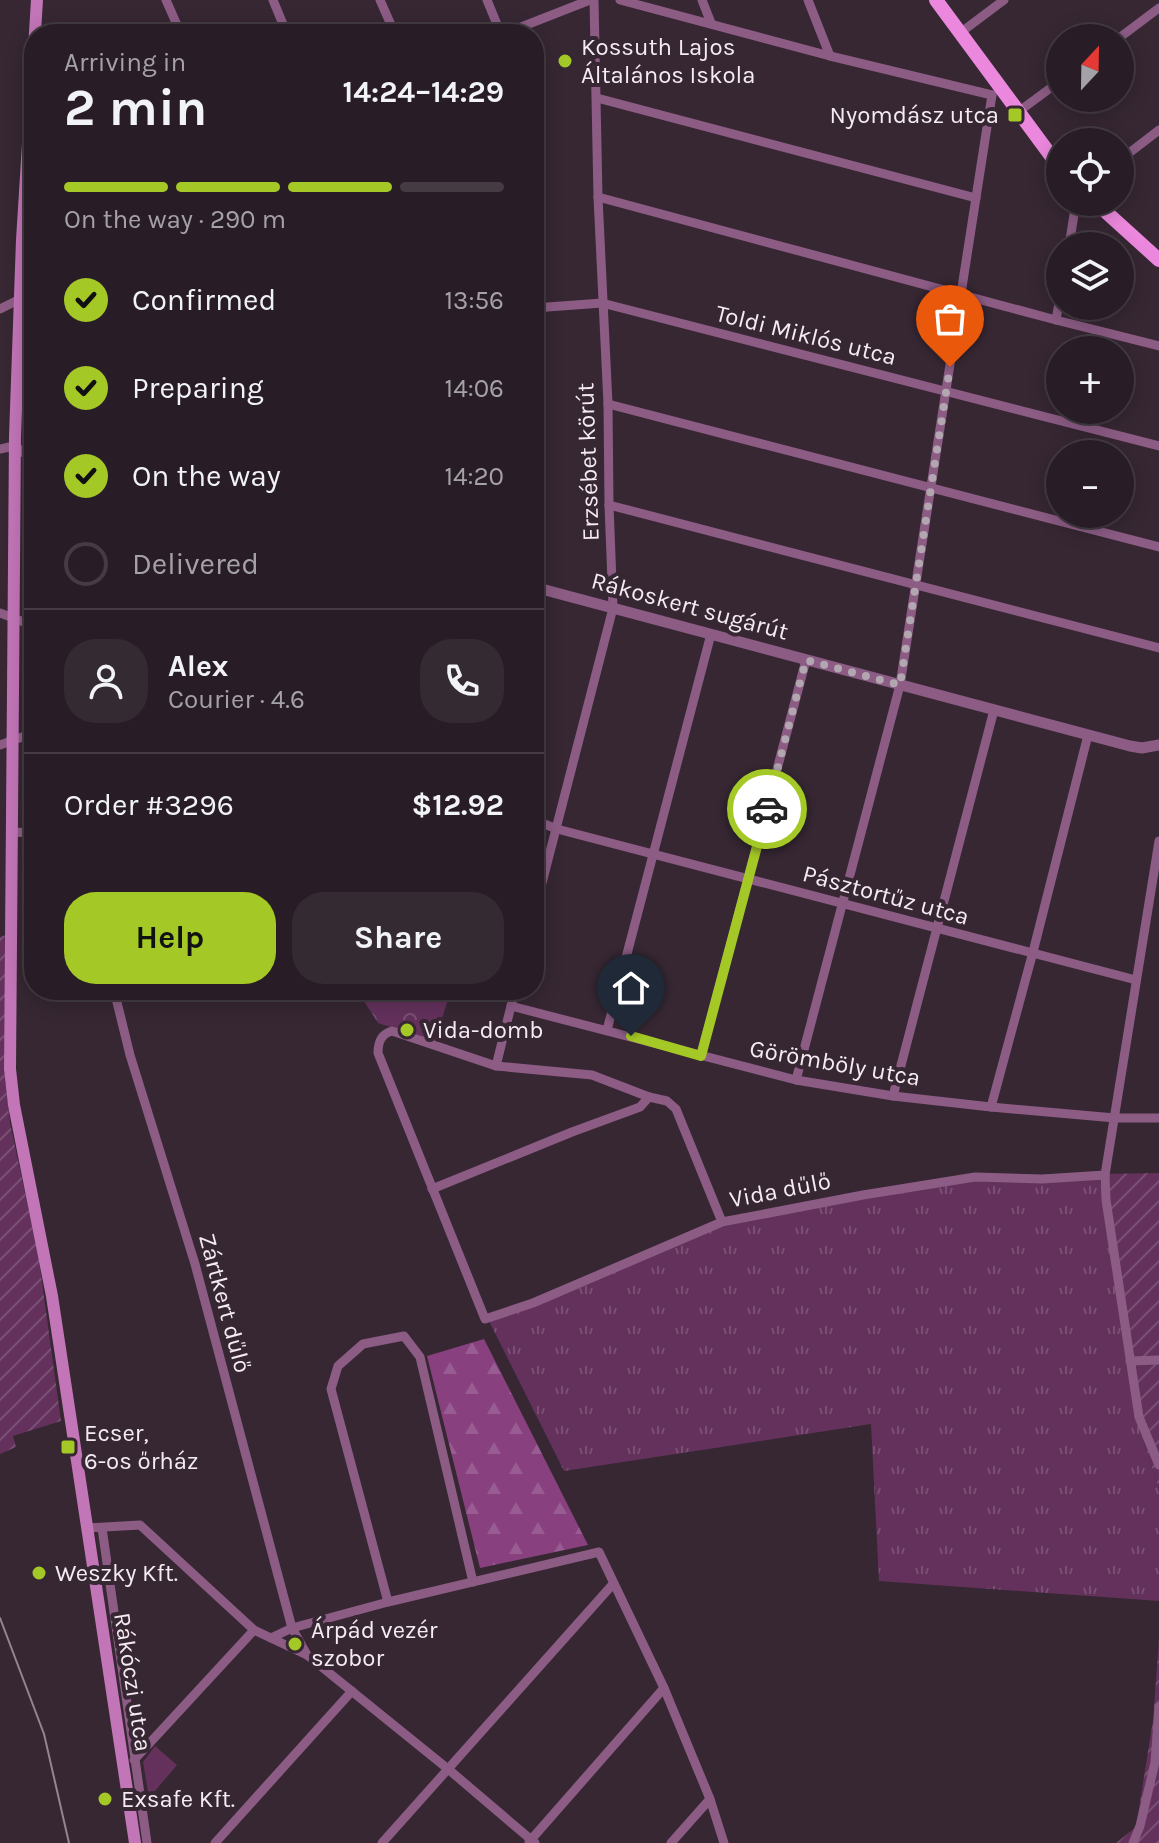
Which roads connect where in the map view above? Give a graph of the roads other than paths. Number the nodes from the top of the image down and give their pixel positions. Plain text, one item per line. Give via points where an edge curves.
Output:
1 (37, 0) edge
2 (166, 0) edge
3 (273, 0) edge
4 (380, 0) edge
5 (487, 0) edge
6 (592, 0) edge
7 (620, 0) edge
8 (702, 0) edge
9 (808, 0) edge
10 (936, 0) edge
11 (1004, 0) edge
12 (1159, 8) edge
13 (711, 23) junction
14 (36, 24) edge
15 (177, 24) edge
16 (283, 24) edge
17 (391, 24) edge
18 (498, 24) edge
19 (528, 24) edge
20 (1134, 27) edge
21 (960, 33) junction
22 (830, 56) junction
23 (996, 91) junction
24 (1046, 91) edge
25 (597, 98) junction
26 (1018, 112) junction
27 (1159, 130) edge
28 (1046, 149) edge
29 (1134, 149) edge
30 (598, 197) junction
31 (976, 198) junction
32 (1111, 216) edge
33 (1157, 256) edge
34 (24, 268) edge
35 (961, 293) junction
36 (20, 299) junction
37 (602, 303) junction
38 (544, 307) edge
39 (0, 309) edge
40 (1046, 317) edge
41 (1056, 320) edge
42 (1159, 346) edge
43 (18, 348) junction
44 (24, 348) edge
45 (946, 391) junction
46 (608, 404) junction
47 (1159, 446) edge
48 (0, 449) edge
49 (15, 449) junction
50 (24, 452) edge
51 (930, 488) junction
52 (609, 505) junction
53 (1159, 547) edge
54 (915, 585) junction
55 (544, 590) edge
56 (613, 608) junction
57 (0, 613) edge
58 (14, 618) junction
59 (24, 622) edge
60 (711, 634) junction
61 (1159, 648) edge
62 (806, 660) junction
63 (900, 685) junction
64 (994, 710) junction
65 (1088, 735) junction
66 (24, 736) edge
67 (13, 740) junction
68 (0, 745) edge
69 (1159, 745) edge
70 (544, 824) edge
71 (557, 829) junction
72 (12, 832) junction
73 (24, 833) edge
74 (1159, 841) edge
75 (653, 854) junction
76 (544, 877) edge
77 (748, 879) junction
78 (841, 904) junction
79 (937, 929) junction
80 (1033, 952) junction
81 (1136, 980) junction
82 (116, 1000) edge
83 (512, 1000) edge
84 (511, 1006) junction
85 (607, 1030) junction
86 (701, 1056) junction
87 (496, 1066) junction
88 (796, 1080) junction
89 (893, 1096) junction
90 (649, 1097) junction
91 (991, 1107) junction
92 (1115, 1118) junction
93 (1159, 1118) edge
94 (1105, 1175) junction
95 (432, 1189) junction
96 (722, 1222) junction
97 (1159, 1360) edge
98 (1130, 1361) junction
99 (1159, 1465) edge
100 (87, 1528) junction
101 (102, 1528) junction
102 (473, 1582) junction
103 (613, 1584) junction
104 (388, 1602) junction
105 (292, 1628) junction
106 (254, 1630) junction
107 (271, 1638) junction
108 (307, 1655) junction
109 (664, 1688) junction
110 (352, 1691) junction
111 (1159, 1707) edge
112 (128, 1761) junction
113 (448, 1769) junction
114 (710, 1799) junction
115 (531, 1842) edge
116 (135, 1843) edge
117 (147, 1843) edge
118 (215, 1843) edge
119 (382, 1843) edge
120 (671, 1843) edge
121 (724, 1843) edge
122 (1133, 1843) edge

1 - 14 main road, Rákóczi utca
2 - 15 street
3 - 16 street
4 - 17 street
5 - 18 street
6 - 19 street
6 - 25 street, Erzsébet körút
7 - 13 street
8 - 13 street
9 - 22 street
10 - 21 main road
11 - 21 street
12 - 20 street
13 - 22 street
21 - 23 main road
22 - 23 street
23 - 26 main road
23 - 31 street
24 - 26 street
25 - 30 street, Erzsébet körút
25 - 31 street
26 - 28 main road
27 - 29 street
30 - 35 street
30 - 37 street, Erzsébet körút
31 - 35 street
32 - 33 main road
34 - 36 main road, Rákóczi utca
35 - 40 street
35 - 45 street
36 - 39 street
36 - 43 main road, Rákóczi utca
37 - 38 street, Toldi Miklós utca
37 - 45 street, Toldi Miklós utca
37 - 46 street, Erzsébet körút
41 - 42 street
43 - 44 street
43 - 49 main road, Rákóczi utca
45 - 47 street, Toldi Miklós utca
45 - 51 street
46 - 51 street
46 - 52 street, Erzsébet körút
48 - 49 street
49 - 50 street
49 - 58 main road, Rákóczi utca
51 - 53 street
51 - 54 street
52 - 54 street
52 - 56 street, Erzsébet körút
54 - 61 street
54 - 63 street
55 - 56 street, Rákoskert sugárút
56 - 60 street, Rákoskert sugárút
56 - 71 street, Erzsébet körút
57 - 58 street
58 - 59 street
58 - 67 main road, Rákóczi utca
60 - 62 street, Rákoskert sugárút
60 - 75 street
62 - 63 street, Rákoskert sugárút
62 - 77 street
63 - 64 street, Rákoskert sugárút
63 - 78 street
64 - 65 street, Rákoskert sugárút
64 - 79 street
65 - 69 street, Rákoskert sugárút via 1142,748
65 - 80 street
66 - 67 street
67 - 68 street
67 - 72 main road, Rákóczi utca
70 - 71 street, Pásztortűz utca
71 - 75 street, Pásztortűz utca
71 - 76 street, Erzsébet körút
72 - 73 street
72 - 100 main road, Rákóczi utca via 12,1088 52,1296
74 - 81 street
75 - 77 street, Pásztortűz utca
75 - 85 street
77 - 78 street, Pásztortűz utca
77 - 86 street
78 - 79 street, Pásztortűz utca
78 - 88 street
79 - 80 street, Pásztortűz utca
79 - 89 street
80 - 81 street, Pásztortűz utca
80 - 91 street
81 - 92 street
82 - 105 street, Zártkert dűlő via 195,1264
83 - 84 street
84 - 85 street, Görömböly utca
84 - 87 street
85 - 86 street, Görömböly utca
86 - 88 street, Görömböly utca
87 - 90 street, Vida dűlő via 592,1075
87 - 95 street, Vida dűlő via 392,1031 381,1038 378,1053
88 - 89 street, Görömböly utca
89 - 91 street, Görömböly utca
90 - 95 street via 640,1107
90 - 96 street, Vida dűlő via 676,1109
91 - 92 street, Görömböly utca
92 - 93 street, Görömböly utca
92 - 94 street
94 - 96 street, Vida dűlő via 975,1177
94 - 98 street
95 - 96 street via 485,1319
97 - 98 street
98 - 99 street via 1139,1417
100 - 101 street
100 - 112 main road, Rákóczi utca
101 - 106 street via 140,1525
101 - 112 street
102 - 103 street via 599,1552
102 - 104 street
102 - 104 street via 420,1357 404,1336 363,1344 338,1366 331,1389
103 - 109 street
103 - 113 street
104 - 105 street
105 - 107 street
105 - 108 street, Zártkert dűlő
106 - 107 street
106 - 112 street
107 - 108 street
108 - 110 street
109 - 114 street
109 - 115 street
110 - 113 street
110 - 118 street
111 - 122 street via 1155,1762
112 - 116 main road, Rákóczi utca
112 - 117 street
113 - 115 street
113 - 119 street
114 - 120 street
114 - 121 street

